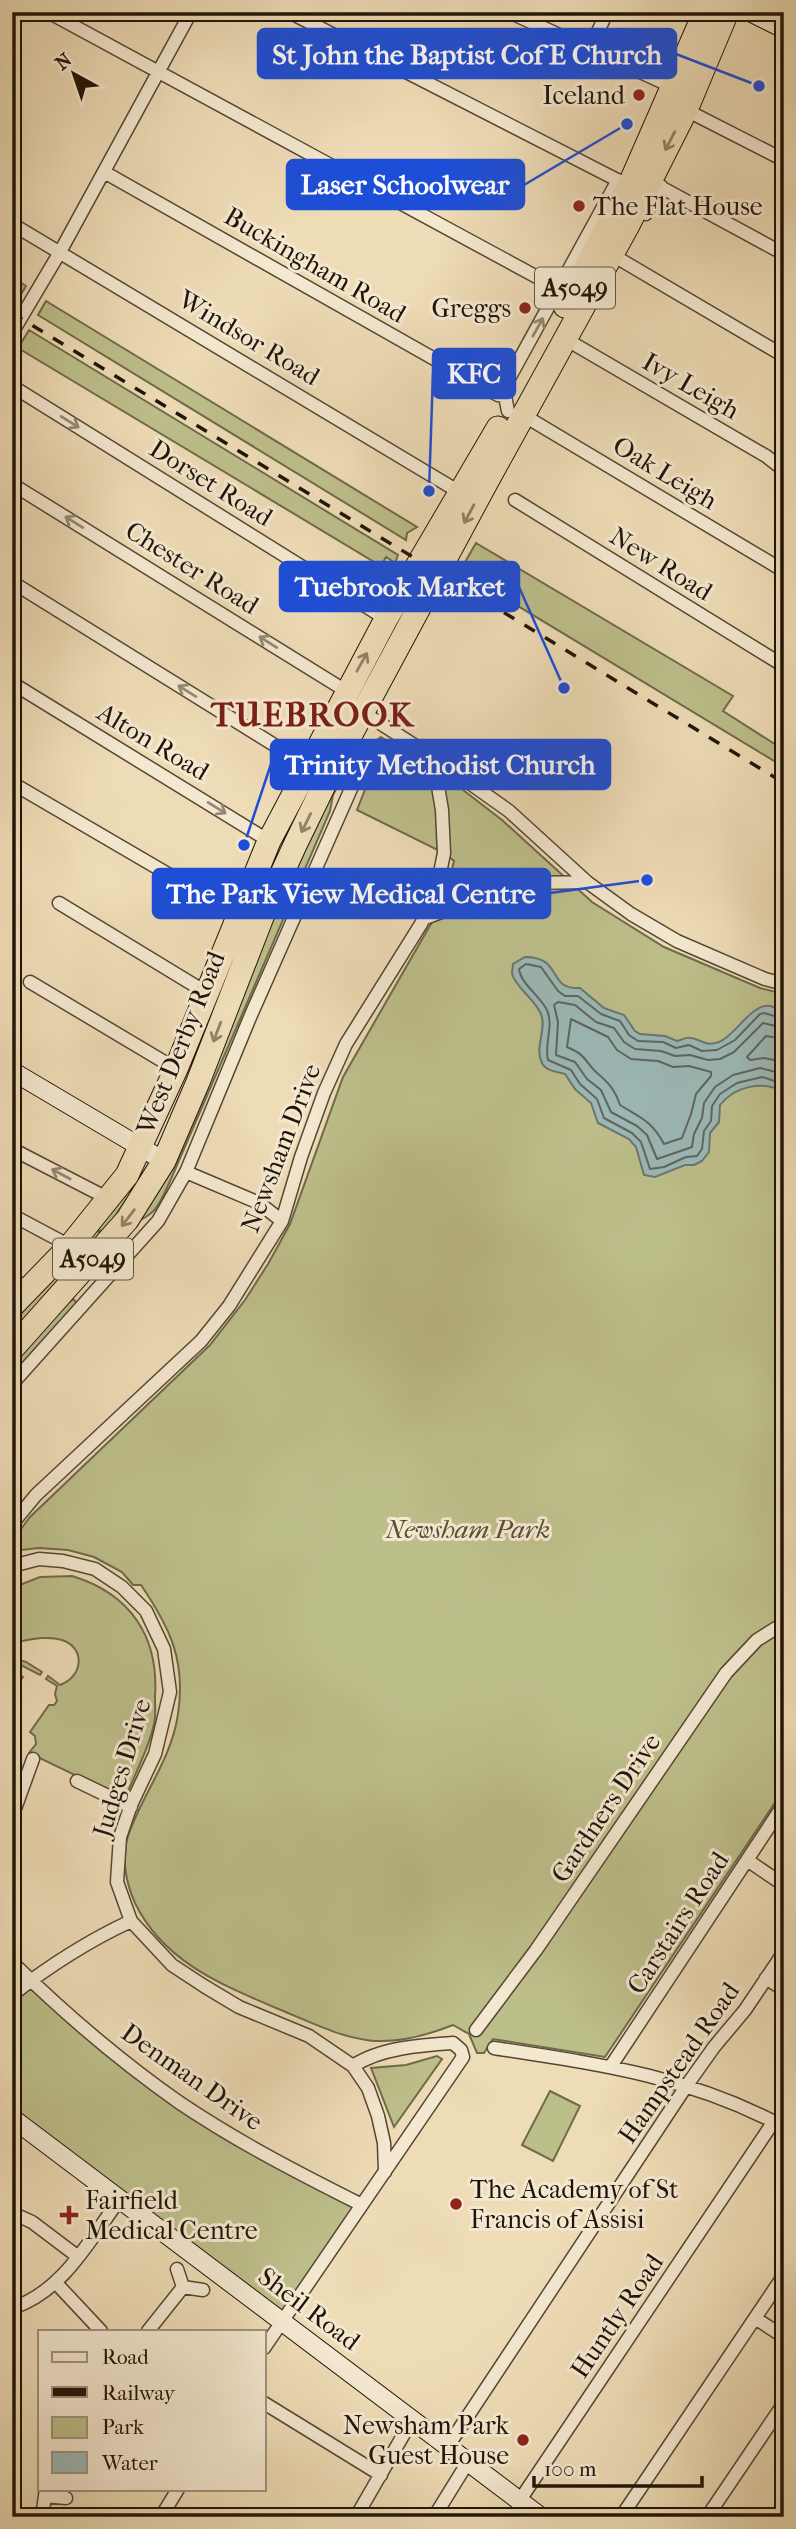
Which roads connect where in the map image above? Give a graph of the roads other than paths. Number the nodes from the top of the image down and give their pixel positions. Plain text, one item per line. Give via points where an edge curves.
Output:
1 (15, 12) edge
2 (48, 12) edge
3 (191, 12) edge
4 (289, 12) edge
5 (607, 12) edge
6 (705, 12) edge
7 (727, 12) edge
8 (750, 12) edge
9 (517, 14) edge
10 (12, 19) edge
11 (772, 21) edge
12 (590, 49) junction
13 (159, 72) junction
14 (673, 87) junction
15 (686, 110) junction
16 (784, 160) edge
17 (104, 172) junction
18 (639, 183) junction
19 (12, 224) edge
20 (60, 252) junction
21 (784, 254) edge
22 (621, 260) junction
23 (559, 289) junction
24 (12, 332) edge
25 (574, 344) junction
26 (784, 356) edge
27 (12, 386) edge
28 (517, 411) junction
29 (784, 470) edge
30 (12, 484) edge
31 (461, 494) junction
32 (515, 500) dead end
33 (784, 570) edge
34 (12, 582) edge
35 (386, 619) junction
36 (782, 660) edge
37 (12, 683) edge
38 (346, 691) junction
39 (364, 713) junction
40 (433, 757) junction
41 (308, 766) junction
42 (354, 782) dead end
43 (12, 783) edge
44 (269, 841) junction
45 (587, 882) junction
46 (59, 903) dead end
47 (238, 915) junction
48 (423, 919) junction
49 (30, 982) dead end
50 (784, 984) edge
51 (207, 993) junction
52 (176, 1069) junction
53 (12, 1071) edge
54 (140, 1147) junction
55 (12, 1149) edge
56 (164, 1161) junction
57 (186, 1172) junction
58 (109, 1199) junction
59 (12, 1215) edge
60 (282, 1221) junction
61 (70, 1245) junction
62 (21, 1284) edge
63 (12, 1306) edge
64 (12, 1349) edge
65 (12, 1384) edge
66 (12, 1524) edge
67 (12, 1566) edge
68 (784, 1622) edge
69 (33, 1759) dead end
70 (77, 1781) dead end
71 (784, 1804) edge
72 (131, 1807) junction
73 (12, 1817) edge
74 (747, 1860) junction
75 (784, 1885) edge
76 (131, 1921) junction
77 (784, 1952) edge
78 (12, 1962) edge
79 (766, 1978) junction
80 (31, 1981) junction
81 (784, 1990) edge
82 (12, 1995) edge
83 (476, 2030) dead end
84 (494, 2048) dead end
85 (352, 2066) junction
86 (611, 2066) junction
87 (687, 2085) junction
88 (12, 2118) edge
89 (779, 2124) edge
90 (385, 2172) junction
91 (120, 2199) junction
92 (362, 2205) junction
93 (12, 2213) edge
94 (77, 2256) junction
95 (177, 2269) dead end
96 (784, 2275) edge
97 (56, 2283) junction
98 (183, 2287) junction
99 (203, 2290) dead end
100 (12, 2308) edge
101 (755, 2318) junction
102 (282, 2321) junction
103 (100, 2330) edge
104 (149, 2330) edge
105 (784, 2337) edge
106 (266, 2345) edge
107 (784, 2403) edge
108 (266, 2404) edge
109 (405, 2432) dead end
110 (448, 2446) junction
111 (468, 2462) junction
112 (381, 2475) junction
113 (178, 2490) edge
114 (46, 2492) edge
115 (66, 2498) dead end
116 (520, 2500) junction
117 (165, 2515) edge
118 (42, 2517) edge
119 (356, 2517) edge
120 (434, 2517) edge
121 (541, 2517) edge
122 (621, 2517) edge
123 (707, 2517) edge

1 - 10 street
2 - 13 street
3 - 13 street
4 - 18 street
5 - 12 street
6 - 14 highway, West Derby Road / A5049
7 - 15 highway, West Derby Road / A5049
8 - 11 main road
9 - 12 street
12 - 14 street
13 - 17 street
13 - 23 street
14 - 18 highway, West Derby Road / A5049
15 - 16 street
15 -> 18 highway, West Derby Road / A5049
17 - 20 street
17 - 28 street, Buckingham Road via 498,395
18 - 21 street
18 - 22 street
18 - 23 street, West Derby Road
18 - 28 highway, West Derby Road / A5049
19 - 20 street, Windsor Road
20 - 24 street
20 - 31 street, Windsor Road
22 - 25 street
22 - 26 street
28 -> 23 street, West Derby Road via 506,384
25 - 28 street
25 - 29 street, Ivy Leigh
27 -> 35 street, Dorset Road
28 - 31 highway, West Derby Road / A5049
28 - 33 street, Oak Leigh
28 -> 39 highway, West Derby Road / A5049
38 -> 30 street, Chester Road
31 - 35 highway, West Derby Road / A5049
32 - 36 street, New Road
41 -> 34 street
38 -> 35 highway, West Derby Road / A5049
37 -> 44 street, Alton Road
38 - 39 highway
38 - 41 highway, West Derby Road / A5049
39 - 40 street
39 -> 56 highway, West Derby Road / A5049 via 328,777 262,918
40 - 45 street via 509,811
40 - 48 street, Newsham Drive via 444,853 437,888
41 - 44 highway, West Derby Road / A5049
42 - 57 street
43 - 47 street
44 - 47 highway, West Derby Road / A5049
45 - 48 street via 532,883
45 - 50 street via 677,941
46 - 51 street
47 - 51 highway, West Derby Road / A5049
48 - 60 street, Newsham Drive via 346,1044 324,1093
49 - 52 street
51 - 52 highway, West Derby Road / A5049
52 - 54 highway, West Derby Road / A5049
53 - 54 main road
54 - 56 main road
54 - 58 highway, A5049
58 -> 55 street
56 -> 64 highway, A5049 via 127,1220
57 - 60 street via 259,1203
57 - 65 street via 158,1221
58 - 61 highway, A5049
59 - 61 street
60 - 66 street, Newsham Drive via 236,1296 201,1341 36,1494
61 - 62 highway, A5049
62 - 63 highway, A5049
67 - 72 street, Judges Drive via 39,1559 95,1569 122,1587 146,1612 164,1649 170,1692 155,1755
68 - 83 street, Gardners Drive via 757,1640 726,1673
69 - 73 street
70 - 72 street
71 - 74 street, Carstairs Road
72 - 76 street, Judges Drive via 121,1837 117,1882
74 - 75 street
74 - 86 street, Carstairs Road
76 - 80 street
76 - 85 street, Judges Drive via 172,1965 204,1986 239,2007 309,2036
77 - 79 street, Hampstead Road
78 - 80 street, Denman Drive
79 - 81 street
79 - 87 street, Hampstead Road
80 - 82 street
80 - 92 street, Denman Drive via 181,2103 273,2160
84 - 86 street
85 - 90 street, Judges Drive via 368,2088 378,2116
85 - 90 street via 369,2055 453,2043 461,2050 463,2057 453,2074
86 - 87 street
87 - 89 street
87 - 110 street, Hampstead Road
88 - 91 main road, Sheil Road
89 - 116 street, Huntly Road
90 - 92 street
91 - 94 street
91 - 102 main road, Sheil Road
92 - 102 street
93 - 94 street via 32,2222
94 - 97 street
95 - 98 street
96 - 101 street
97 - 100 street via 35,2299
97 - 103 street
98 - 99 street
98 - 104 street
101 - 105 street
101 - 122 street
102 - 106 street
102 - 110 main road, Sheil Road
107 - 123 street
108 - 112 street
109 - 112 street
110 - 111 main road, Sheil Road
111 - 116 main road, Sheil Road
111 - 120 street
112 - 119 street
113 - 117 street
114 - 115 street
114 - 118 street
116 - 121 main road, Sheil Road

